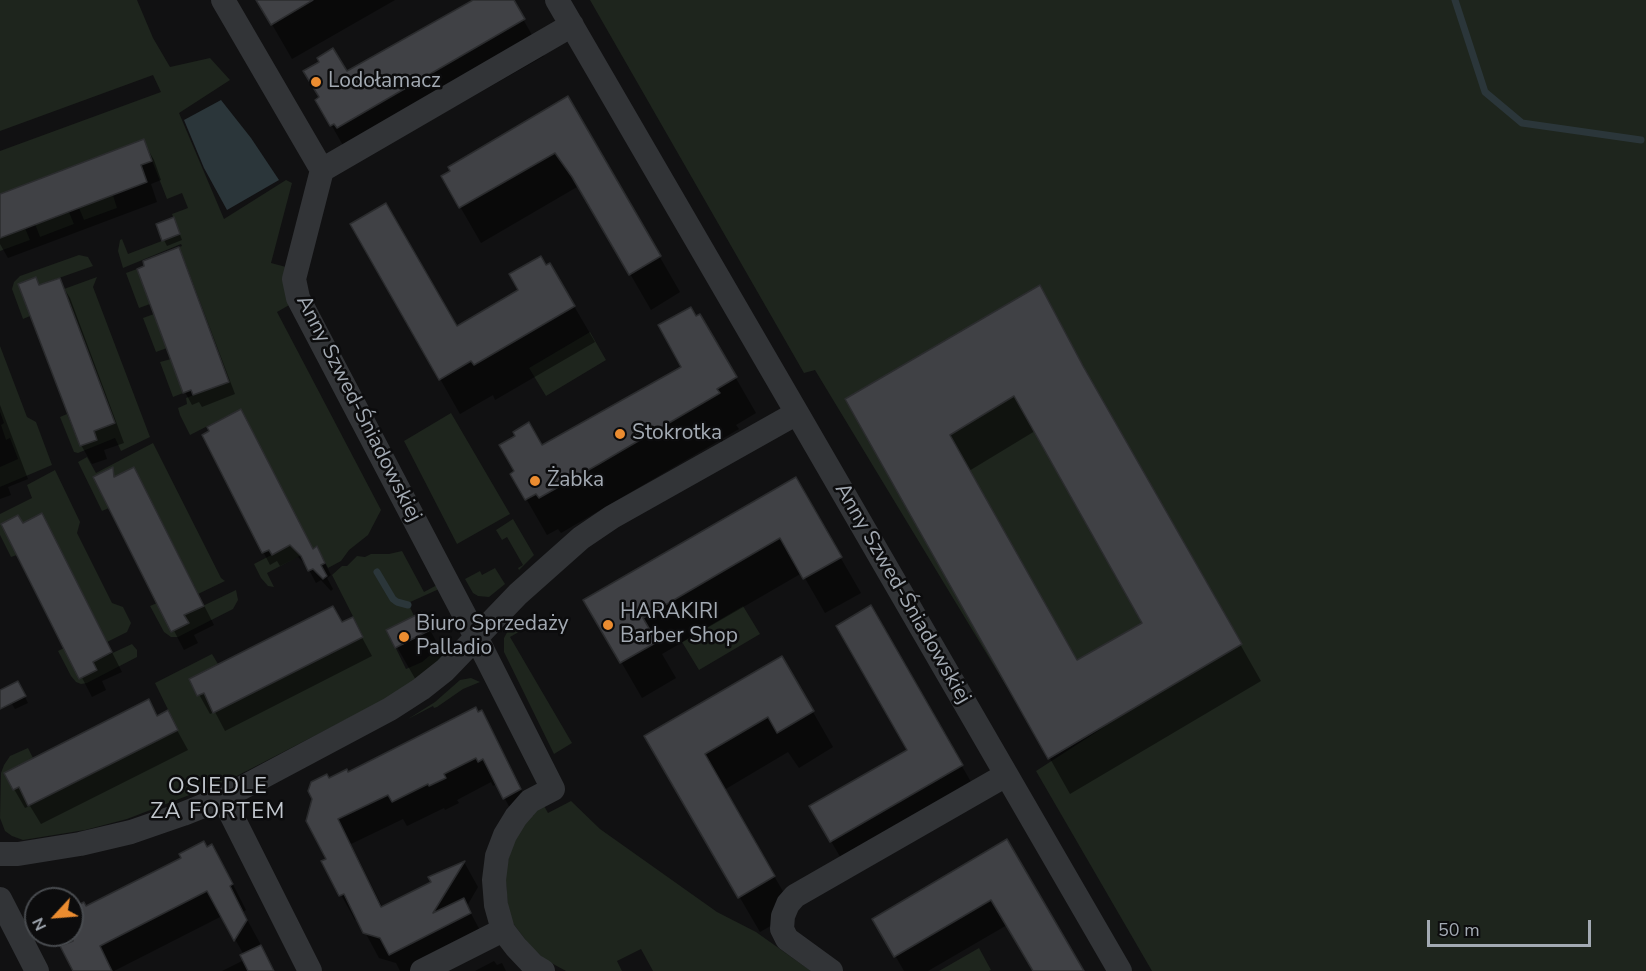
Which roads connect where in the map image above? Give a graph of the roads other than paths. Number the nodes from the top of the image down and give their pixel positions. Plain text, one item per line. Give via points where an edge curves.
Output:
1 (224, 0) edge
2 (557, 0) edge
3 (572, 25) junction
4 (322, 170) junction
5 (797, 413) junction
6 (476, 637) junction
7 (1006, 775) junction
8 (223, 798) junction
9 (0, 854) edge
10 (0, 899) edge
11 (504, 930) junction
12 (37, 971) edge
13 (310, 971) edge
14 (422, 971) edge
15 (543, 971) edge
16 (831, 971) edge
17 (1120, 971) edge

1 - 4 street
2 - 3 street, Anny Szwed-Śniadowskiej
3 - 4 street
3 - 5 street, Anny Szwed-Śniadowskiej
4 - 6 street, Anny Szwed-Śniadowskiej via 294,279 298,298
5 - 6 street via 581,538
5 - 7 street, Anny Szwed-Śniadowskiej
6 - 8 street via 445,670 390,709
6 - 11 street, Anny Szwed-Śniadowskiej via 553,789 530,801 516,816 497,856 496,905
7 - 16 street via 795,896 783,916 782,930 787,939
7 - 17 street, Anny Szwed-Śniadowskiej
8 - 9 street via 131,832 80,844
8 - 13 street
10 - 12 street
11 - 14 street
11 - 15 street via 533,965

